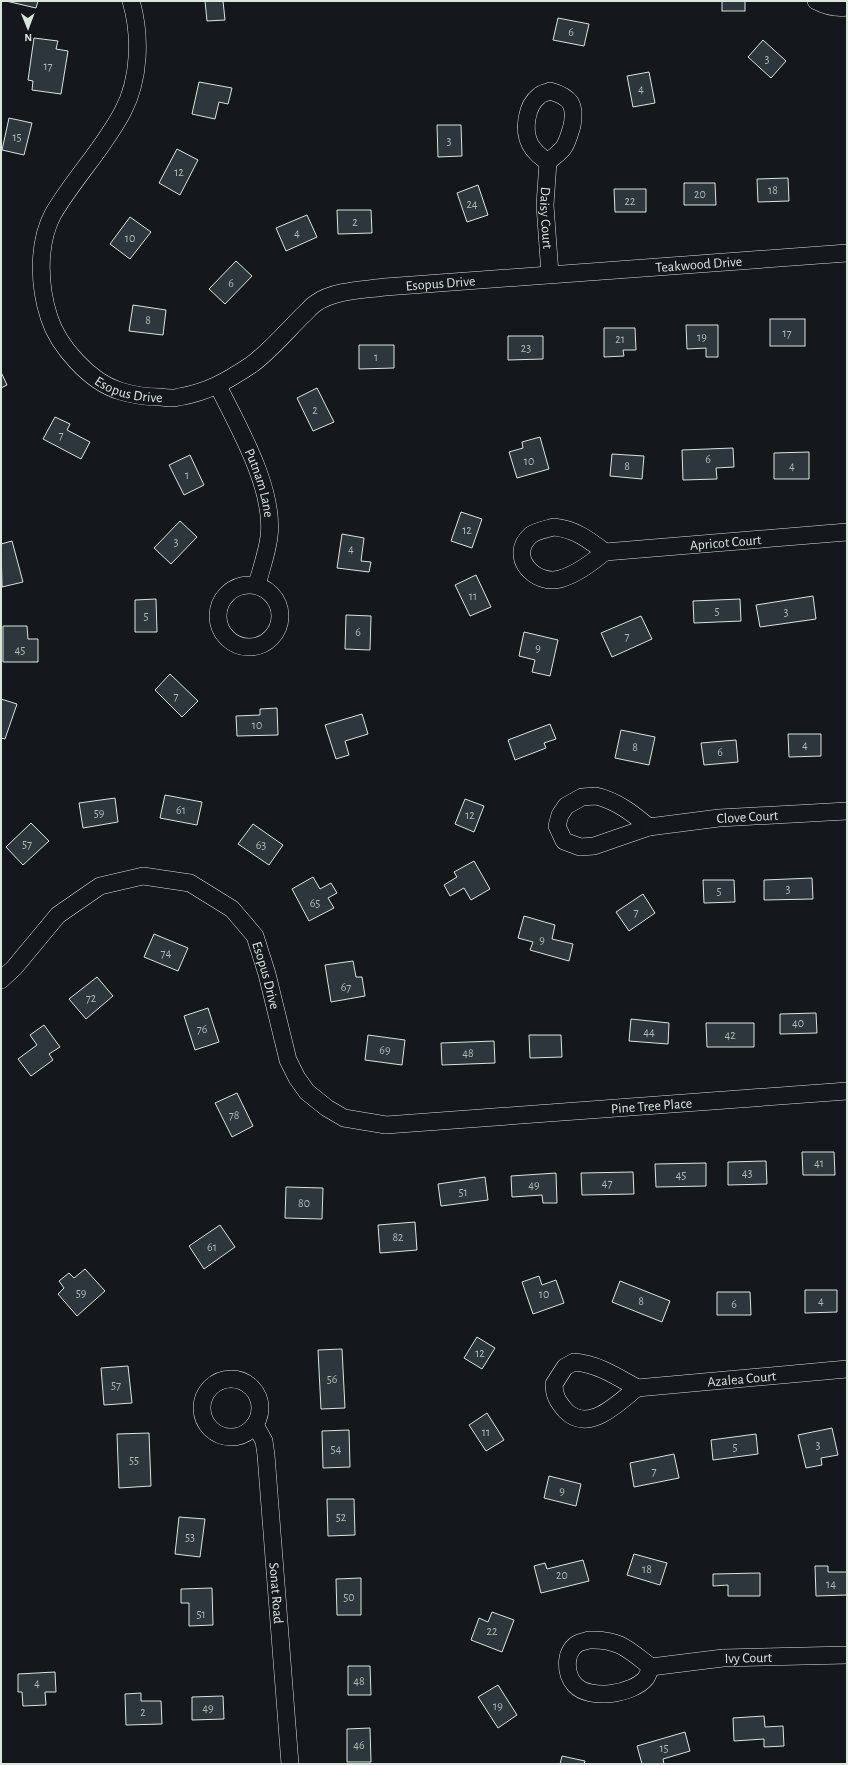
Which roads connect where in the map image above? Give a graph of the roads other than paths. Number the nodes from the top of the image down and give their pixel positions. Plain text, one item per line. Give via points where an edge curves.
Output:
1 (131, 1) edge
2 (816, 1) edge
3 (847, 7) edge
4 (548, 162) dead end
5 (847, 252) edge
6 (550, 274) junction
7 (218, 386) junction
8 (847, 532) edge
9 (605, 552) dead end
10 (257, 585) dead end
11 (847, 811) edge
12 (649, 827) junction
13 (1, 980) edge
14 (847, 1091) edge
15 (456, 1120) joint
16 (847, 1369) edge
17 (637, 1388) junction
18 (255, 1425) dead end
19 (847, 1654) edge
20 (651, 1667) junction
21 (290, 1764) edge

1 - 7 street, Esopus Drive via 137,30 137,64 132,89 112,131 53,215 42,253 43,300 50,322 63,346 86,370 118,391 146,397 178,398
2 - 3 street via 828,6
4 - 6 street, Daisy Court via 545,204
5 - 6 street, Teakwood Drive
6 - 7 street, Esopus Drive via 385,287 331,296 316,303 253,364
7 - 10 street, Putnam Lane via 241,430 264,486 270,520 269,538
8 - 9 street, Apricot Court
11 - 12 street, Clove Court via 719,818
12 - 12 street, Clove Court via 594,846 580,846 564,841 557,826 566,806 582,797 596,796 610,799 626,808
13 - 15 street, Esopus Drive via 58,915 100,886 143,876 190,883 232,909 255,936 268,974 288,1060 307,1092 344,1118 386,1125
14 - 15 street, Pine Tree Place
16 - 17 street, Azalea Court
17 - 17 street via 605,1414 579,1419 571,1416 556,1400 554,1384 565,1367 574,1362 602,1367
18 - 21 street, Sonat Road via 264,1441 266,1455
19 - 20 street, Ivy Court via 722,1658
20 - 20 street via 646,1679 630,1690 599,1694 585,1691 575,1685 568,1672 567,1663 577,1643 605,1640 626,1647

